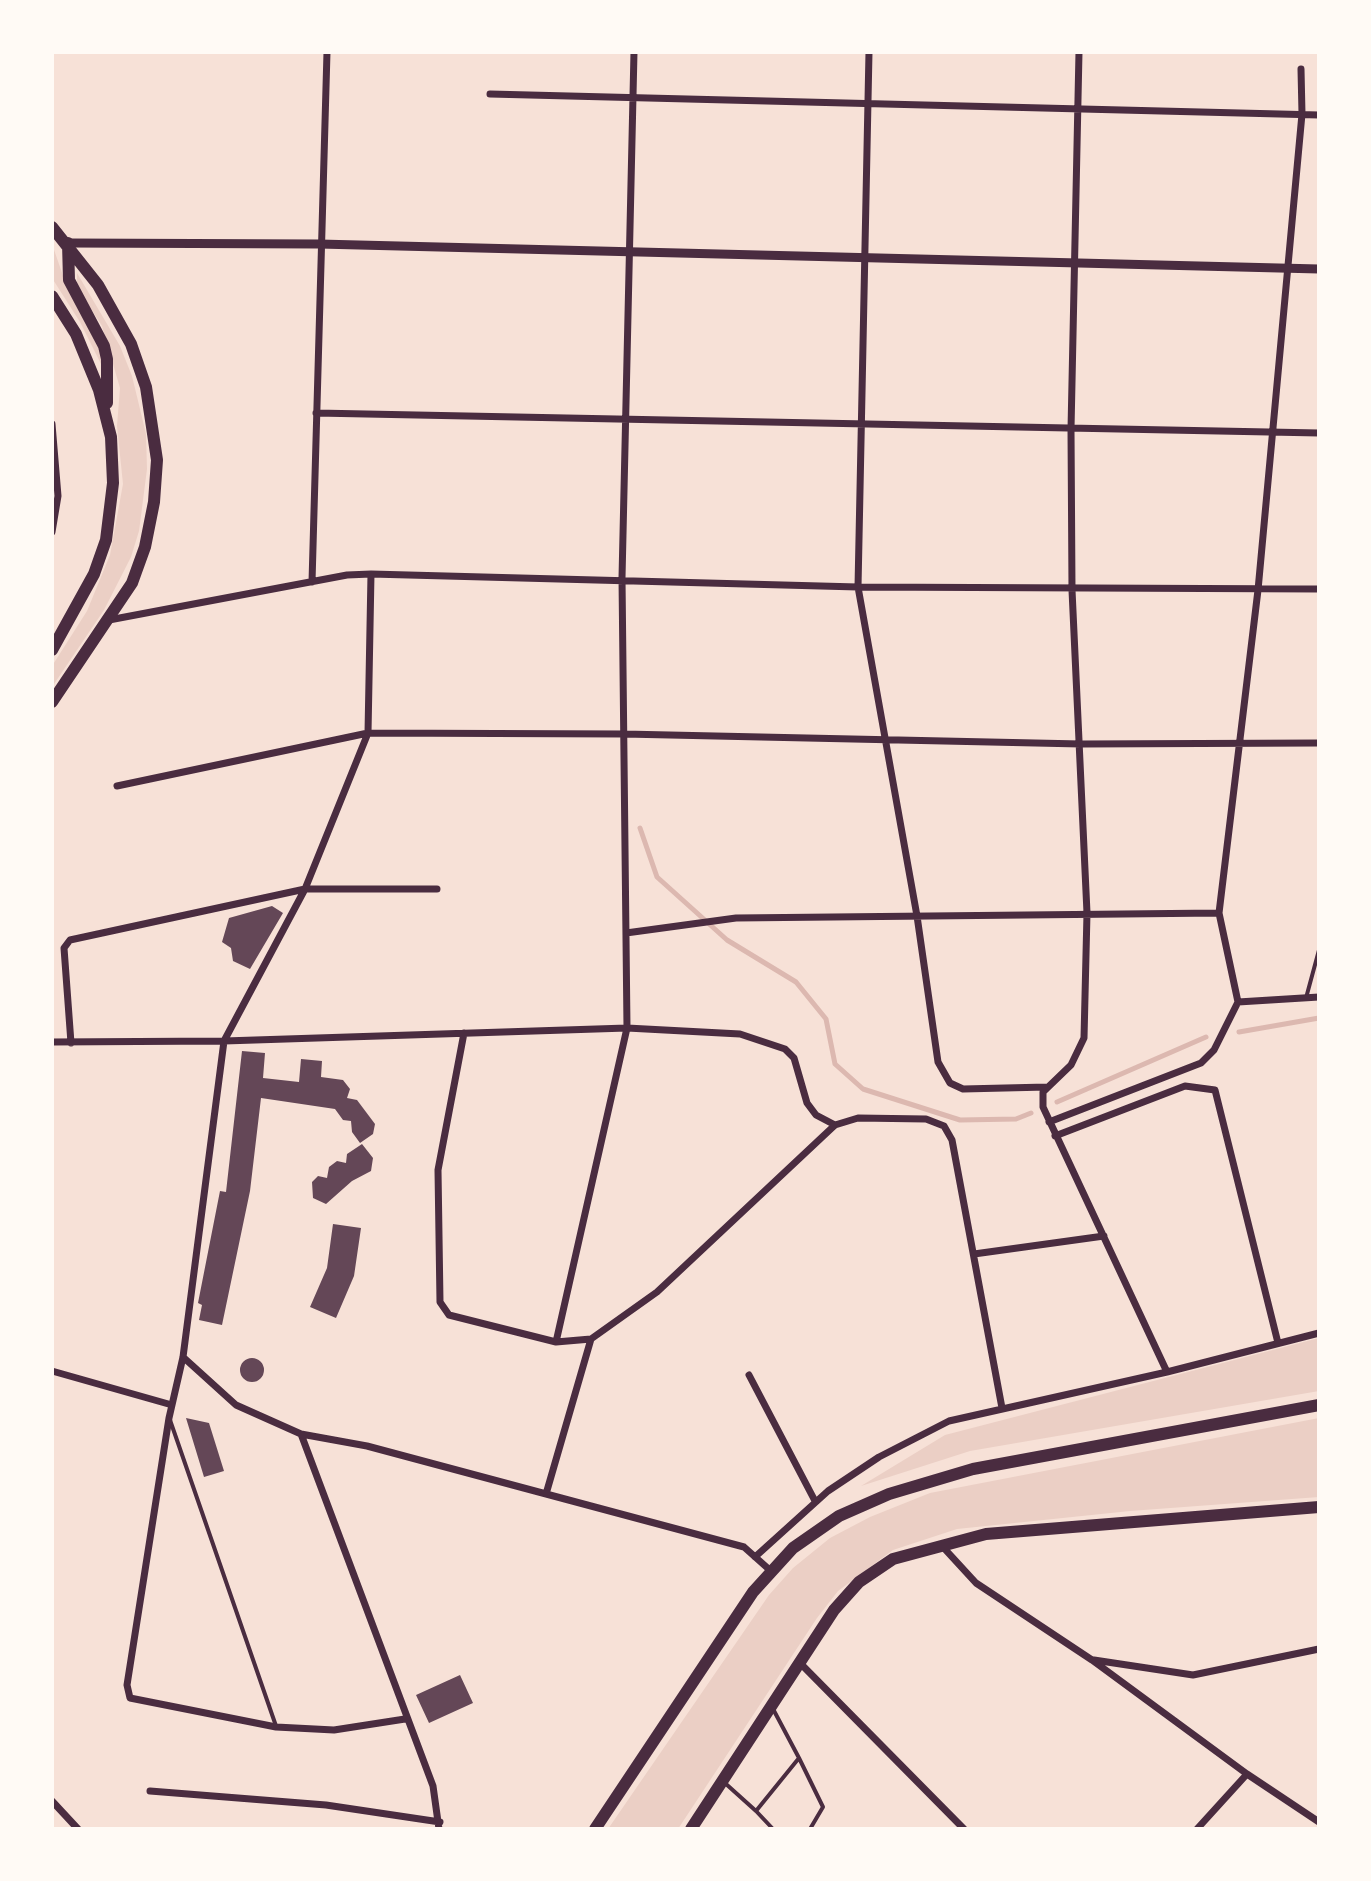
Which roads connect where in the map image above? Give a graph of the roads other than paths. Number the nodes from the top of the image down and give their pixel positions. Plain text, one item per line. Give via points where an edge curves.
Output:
1 (327, 52) edge
2 (634, 52) edge
3 (869, 52) edge
4 (1079, 52) edge
5 (1301, 69) dead end
6 (490, 94) dead end
7 (633, 98) junction
8 (868, 104) junction
9 (1076, 109) junction
10 (1302, 114) junction
11 (1319, 115) edge
12 (52, 227) edge
13 (52, 235) edge
14 (68, 243) junction
15 (319, 244) junction
16 (629, 252) junction
17 (865, 258) junction
18 (1075, 263) junction
19 (1288, 269) junction
20 (1319, 269) edge
21 (52, 296) edge
22 (316, 413) junction
23 (106, 414) junction
24 (626, 419) junction
25 (52, 424) edge
26 (861, 424) junction
27 (1071, 429) junction
28 (1272, 433) junction
29 (1319, 433) edge
30 (54, 462) edge
31 (52, 532) edge
32 (371, 574) junction
33 (622, 578) junction
34 (312, 582) junction
35 (858, 587) junction
36 (1319, 589) edge
37 (1072, 590) junction
38 (1258, 590) junction
39 (109, 620) junction
40 (52, 650) edge
41 (52, 702) edge
42 (368, 733) junction
43 (624, 734) junction
44 (885, 742) junction
45 (1242, 743) junction
46 (1319, 743) edge
47 (1081, 744) junction
48 (117, 786) dead end
49 (305, 889) junction
50 (437, 889) dead end
51 (1087, 913) junction
52 (1219, 913) junction
53 (917, 916) junction
54 (626, 933) junction
55 (1319, 950) edge
56 (1319, 997) edge
57 (1306, 998) junction
58 (1238, 1002) junction
59 (627, 1028) junction
60 (464, 1033) junction
61 (224, 1041) junction
62 (52, 1042) edge
63 (71, 1043) junction
64 (1047, 1087) junction
65 (1049, 1122) junction
66 (835, 1125) junction
67 (1055, 1136) junction
68 (1104, 1236) junction
69 (974, 1254) junction
70 (1319, 1333) edge
71 (591, 1339) junction
72 (556, 1342) junction
73 (1278, 1343) junction
74 (183, 1357) junction
75 (52, 1371) edge
76 (1167, 1372) junction
77 (749, 1375) dead end
78 (172, 1405) junction
79 (1319, 1405) edge
80 (1002, 1408) junction
81 (169, 1418) junction
82 (301, 1434) junction
83 (546, 1494) junction
84 (815, 1501) junction
85 (1319, 1507) edge
86 (940, 1544) junction
87 (755, 1557) junction
88 (772, 1572) junction
89 (1319, 1649) edge
90 (1092, 1660) junction
91 (800, 1663) junction
92 (771, 1705) junction
93 (405, 1719) junction
94 (276, 1727) junction
95 (799, 1758) junction
96 (1247, 1774) junction
97 (724, 1783) junction
98 (150, 1791) dead end
99 (52, 1801) edge
100 (756, 1811) junction
101 (1319, 1822) edge
102 (440, 1825) edge
103 (78, 1829) edge
104 (595, 1829) edge
105 (691, 1829) edge
106 (773, 1829) edge
107 (810, 1829) edge
108 (964, 1829) edge
109 (1197, 1829) edge

1 - 15 street
2 - 7 street
3 - 8 street
4 - 9 street
5 - 10 street
6 - 7 street
7 - 8 street
7 - 16 street
8 - 9 street
8 - 17 street
9 - 10 street
9 - 18 street
10 - 11 street
10 - 19 street
12 - 14 highway
13 - 14 highway
14 - 15 street
14 - 23 highway via 69,280 107,359
14 - 39 highway via 131,344 155,433 154,502 145,547 132,583
15 - 16 street
15 - 22 street
16 - 17 street
16 - 24 street
17 - 18 street
17 - 26 street
18 - 19 street
18 - 27 street
19 - 20 street
19 - 28 street
21 - 23 highway via 86,356
22 - 24 street
22 - 34 street
23 - 40 highway via 113,483 106,540
24 - 26 street
24 - 33 street
25 - 30 street
26 - 27 street
26 - 35 street
27 - 28 street
27 - 37 street
28 - 29 street
28 - 38 street
30 - 31 street via 58,496
32 - 33 street
32 - 34 street
32 - 42 street
33 - 35 street
33 - 43 street
34 - 39 street
35 - 37 street
35 - 44 street
36 - 38 street
37 - 38 street
37 - 47 street
38 - 45 street
39 - 41 highway
42 - 43 street
42 - 48 street
42 - 49 street
43 - 44 street
43 - 54 street
44 - 47 street
44 - 53 street
45 - 46 street
45 - 47 street
45 - 52 street
47 - 51 street
49 - 50 street
49 - 61 street
49 - 63 street via 70,940 64,948
51 - 52 street
51 - 53 street
51 - 64 street via 1084,1038 1071,1065
52 - 58 street
53 - 54 street via 736,918
53 - 64 street via 938,1062 950,1083 963,1089
54 - 59 street
55 - 57 lane
56 - 57 street
57 - 58 street
58 - 65 street via 1214,1050 1201,1063
59 - 60 street
59 - 66 street via 740,1034 785,1049 794,1058 807,1103
59 - 72 street
60 - 61 street
60 - 72 street via 438,1170 440,1302 449,1315
61 - 63 street
61 - 74 street
62 - 63 street
64 - 65 street via 1043,1107
65 - 67 street
66 - 69 street via 858,1118 926,1119 944,1126 952,1140
66 - 71 street via 657,1292
67 - 68 street
67 - 73 street via 1185,1086 1215,1090
68 - 69 street
68 - 76 street
69 - 80 street
70 - 73 street
71 - 72 street
71 - 83 street
73 - 76 street
74 - 78 street
74 - 82 street via 236,1405
75 - 78 street
76 - 80 street
77 - 84 street
78 - 81 street
79 - 88 highway via 973,1469 889,1494 839,1516 793,1548
80 - 84 street via 949,1421 879,1457
81 - 94 lane
81 - 94 street via 127,1685 130,1698
82 - 83 street via 367,1446
82 - 93 street
83 - 87 street via 744,1547
84 - 87 street
85 - 86 highway via 986,1534
86 - 90 street via 976,1583
86 - 91 highway via 893,1559 859,1582
87 - 88 street
88 - 104 highway via 753,1592
89 - 90 street via 1193,1675
90 - 96 street
91 - 92 highway
91 - 108 street
92 - 95 lane
92 - 97 highway
93 - 94 street via 334,1730
93 - 102 street via 433,1786
95 - 100 lane
95 - 107 lane via 823,1807
96 - 101 street
96 - 109 street
97 - 100 lane
97 - 105 highway
98 - 102 street via 326,1805
99 - 103 street
100 - 106 lane

